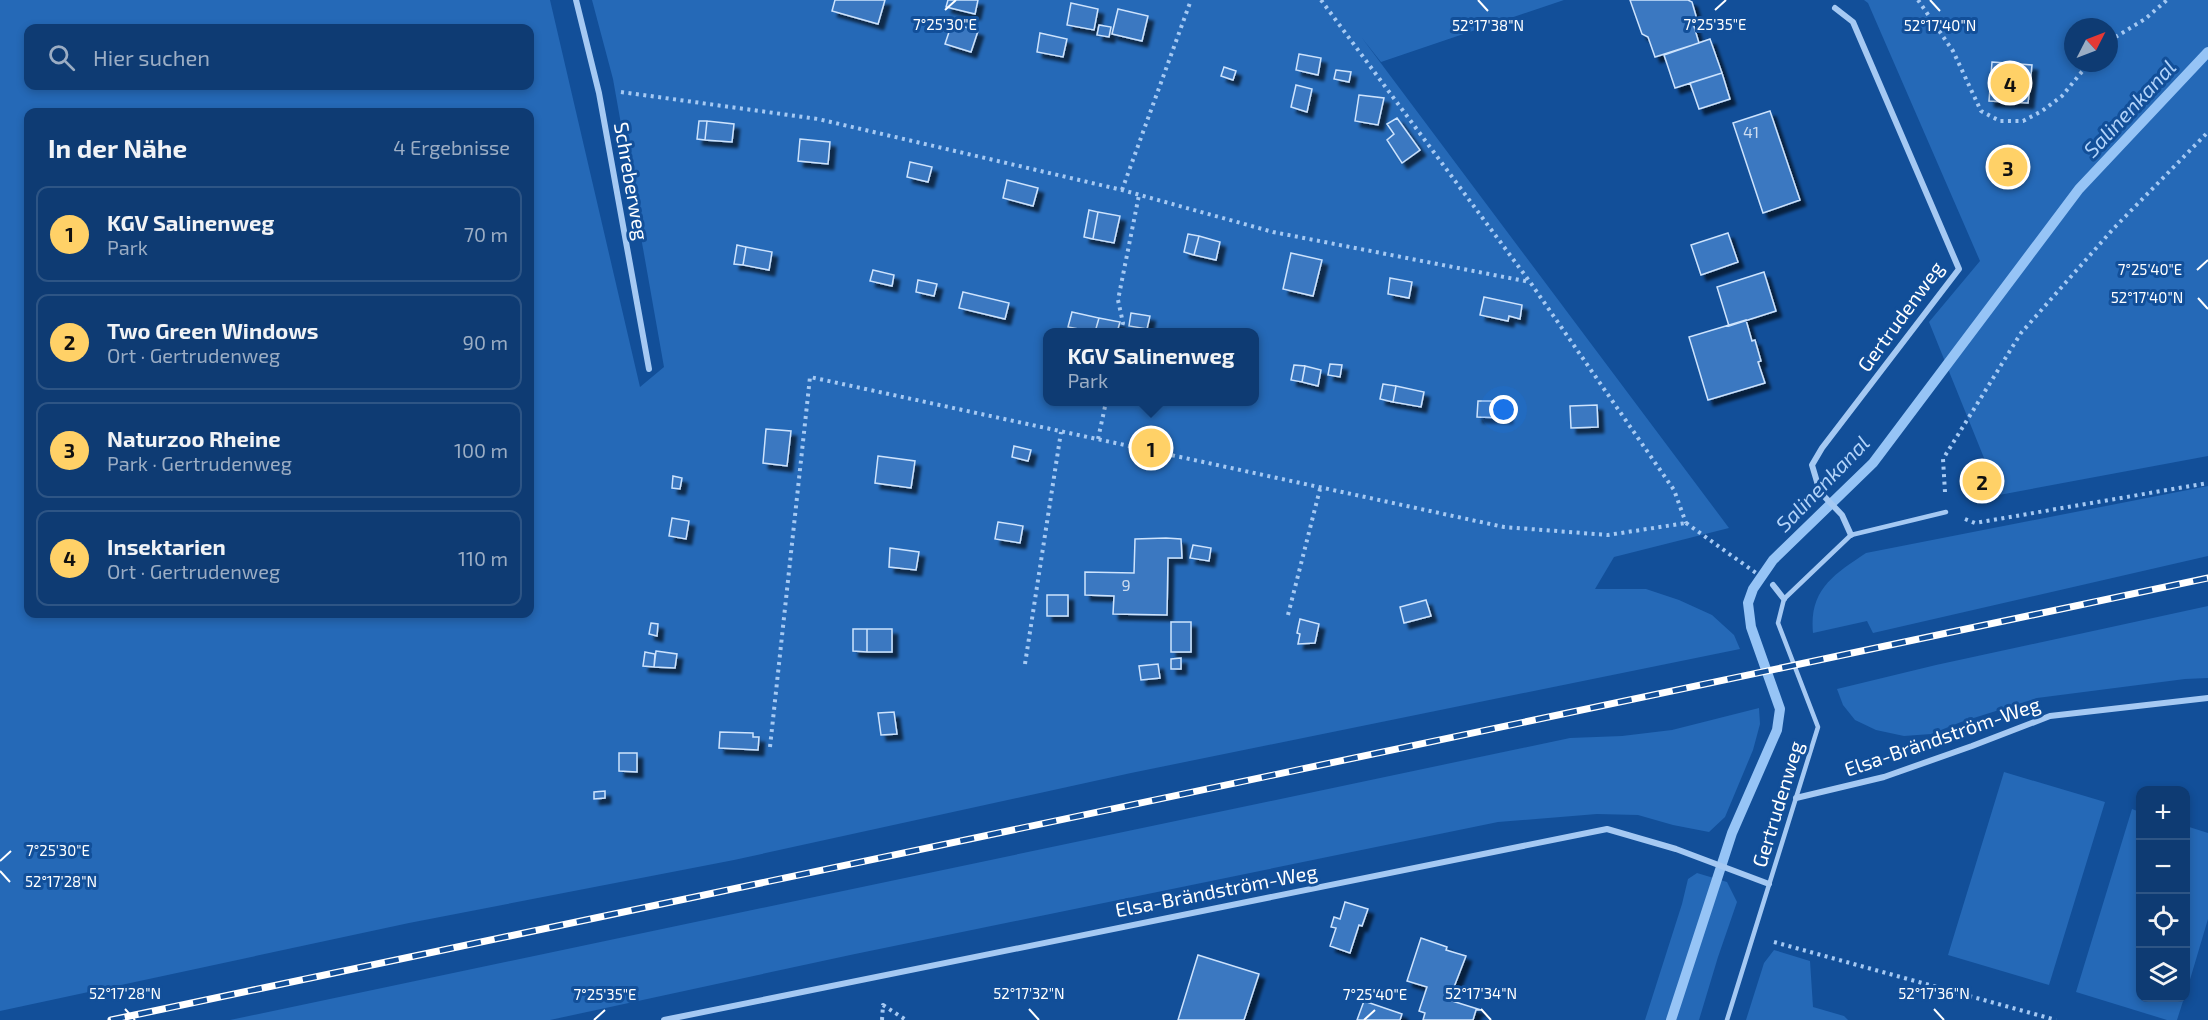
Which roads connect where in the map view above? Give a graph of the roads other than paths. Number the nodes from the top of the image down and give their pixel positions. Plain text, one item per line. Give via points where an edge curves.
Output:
1 (576, 0) edge
2 (1835, 8) dead end
3 (649, 369) dead end
4 (1946, 512) road end
5 (1851, 535) junction
6 (1773, 585) dead end
7 (1784, 599) junction
8 (2208, 698) edge
9 (1796, 798) junction
10 (1770, 884) junction
11 (664, 1020) edge
12 (1727, 1020) edge

1 - 3 street, Schreberweg via 599,93
2 - 5 street, Gertrudenweg via 1853,22 1959,269 1812,465 1820,492 1842,514
4 - 5 lane
5 - 7 lane
6 - 7 street
7 - 9 lane, Gertrudenweg via 1778,623 1818,727
8 - 9 street, Elsa-Brändström-Weg via 2050,716 1884,777
9 - 10 lane, Gertrudenweg
10 - 11 street, Elsa-Brändström-Weg via 1607,828
10 - 12 lane, Gertrudenweg

